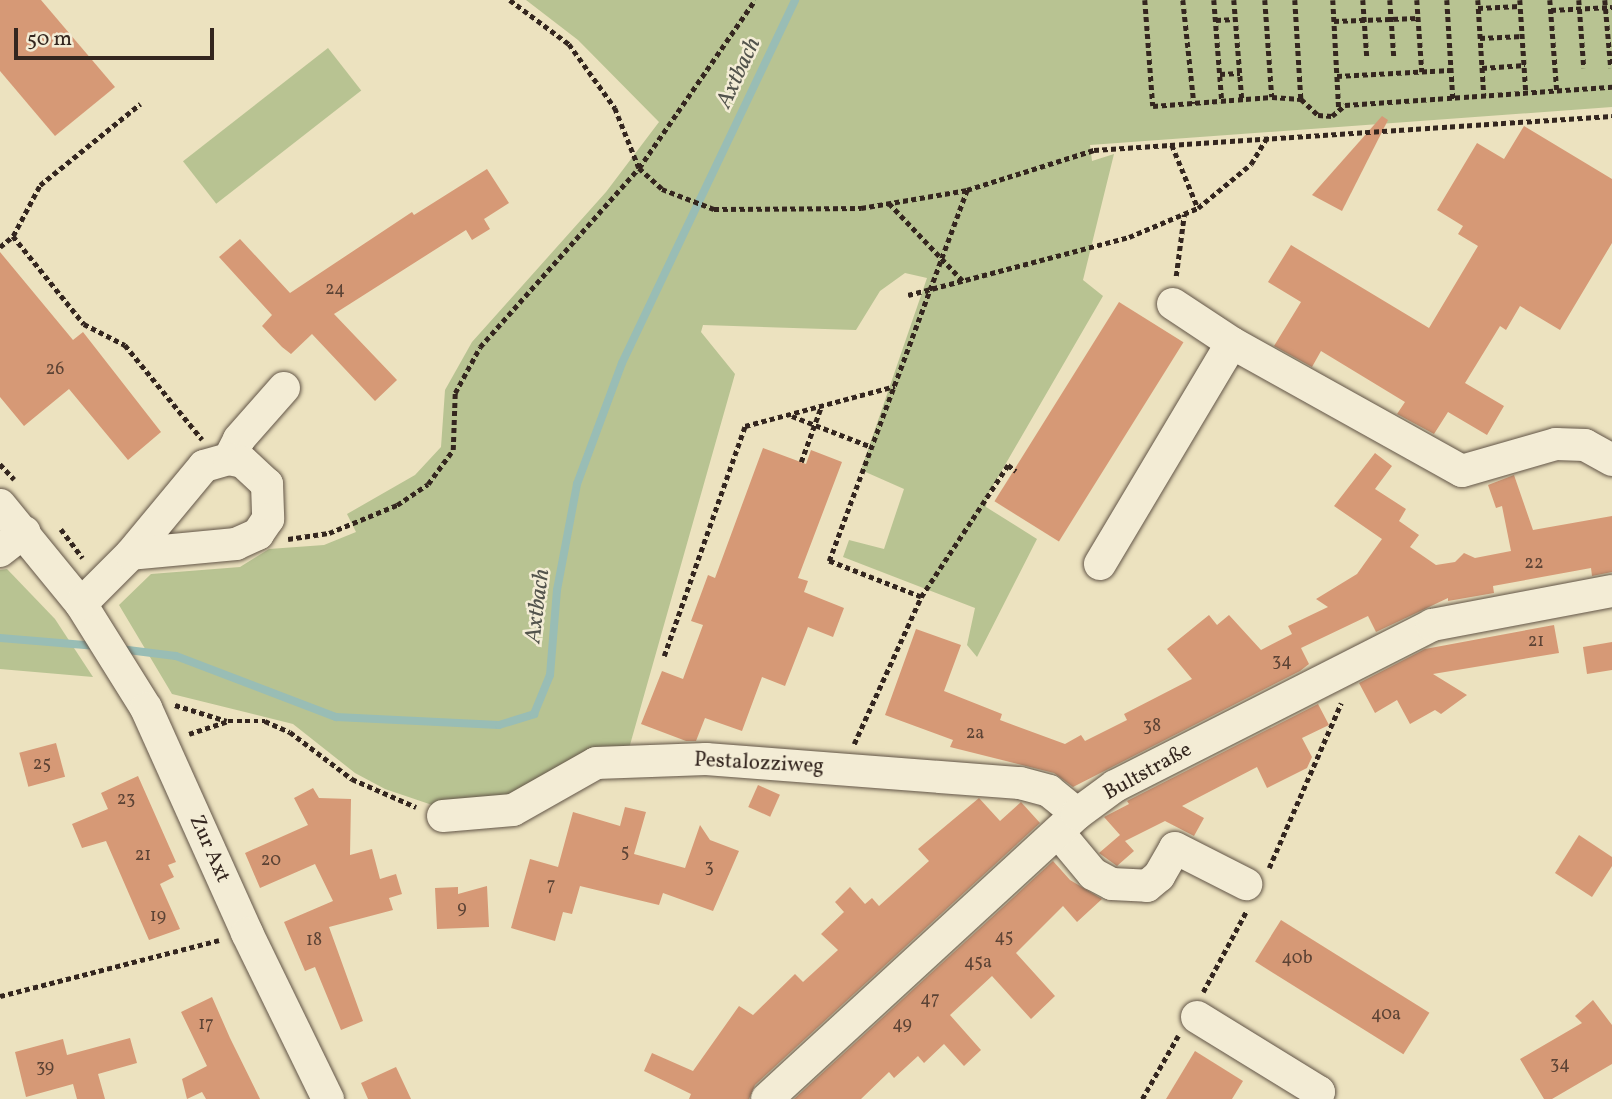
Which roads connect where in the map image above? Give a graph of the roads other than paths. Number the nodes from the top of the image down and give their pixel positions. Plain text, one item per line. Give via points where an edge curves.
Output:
1 (1172, 304) road end
2 (1232, 343) junction
3 (284, 388) dead end
4 (222, 460) junction
5 (1612, 460) edge
6 (0, 505) edge
7 (24, 532) junction
8 (0, 551) edge
9 (131, 554) junction
10 (1100, 564) dead end
11 (1612, 590) edge
12 (81, 604) junction
13 (443, 816) road end
14 (1068, 823) junction
15 (1246, 884) dead end
16 (1197, 1017) dead end
17 (328, 1099) edge
18 (768, 1099) edge
19 (1316, 1099) edge

1 - 2 street
2 - 5 street via 1462,471 1556,443 1585,445
2 - 10 street
3 - 4 street
4 - 9 street via 204,466
4 - 9 street via 256,471 267,484 268,519 258,534 236,544
6 - 7 street, Zur Axt
7 - 8 street
7 - 12 street, Zur Axt
9 - 12 street
11 - 14 street, Bultstraße via 1432,625 1115,786
12 - 17 street, Zur Axt via 139,696
13 - 14 street, Pestalozziweg via 513,810 596,763 706,759 1020,783 1049,791
14 - 15 street, Pestalozziweg via 1093,874 1112,884 1147,886 1159,876 1175,848
14 - 18 street, Bultstraße
16 - 19 street via 1319,1092

